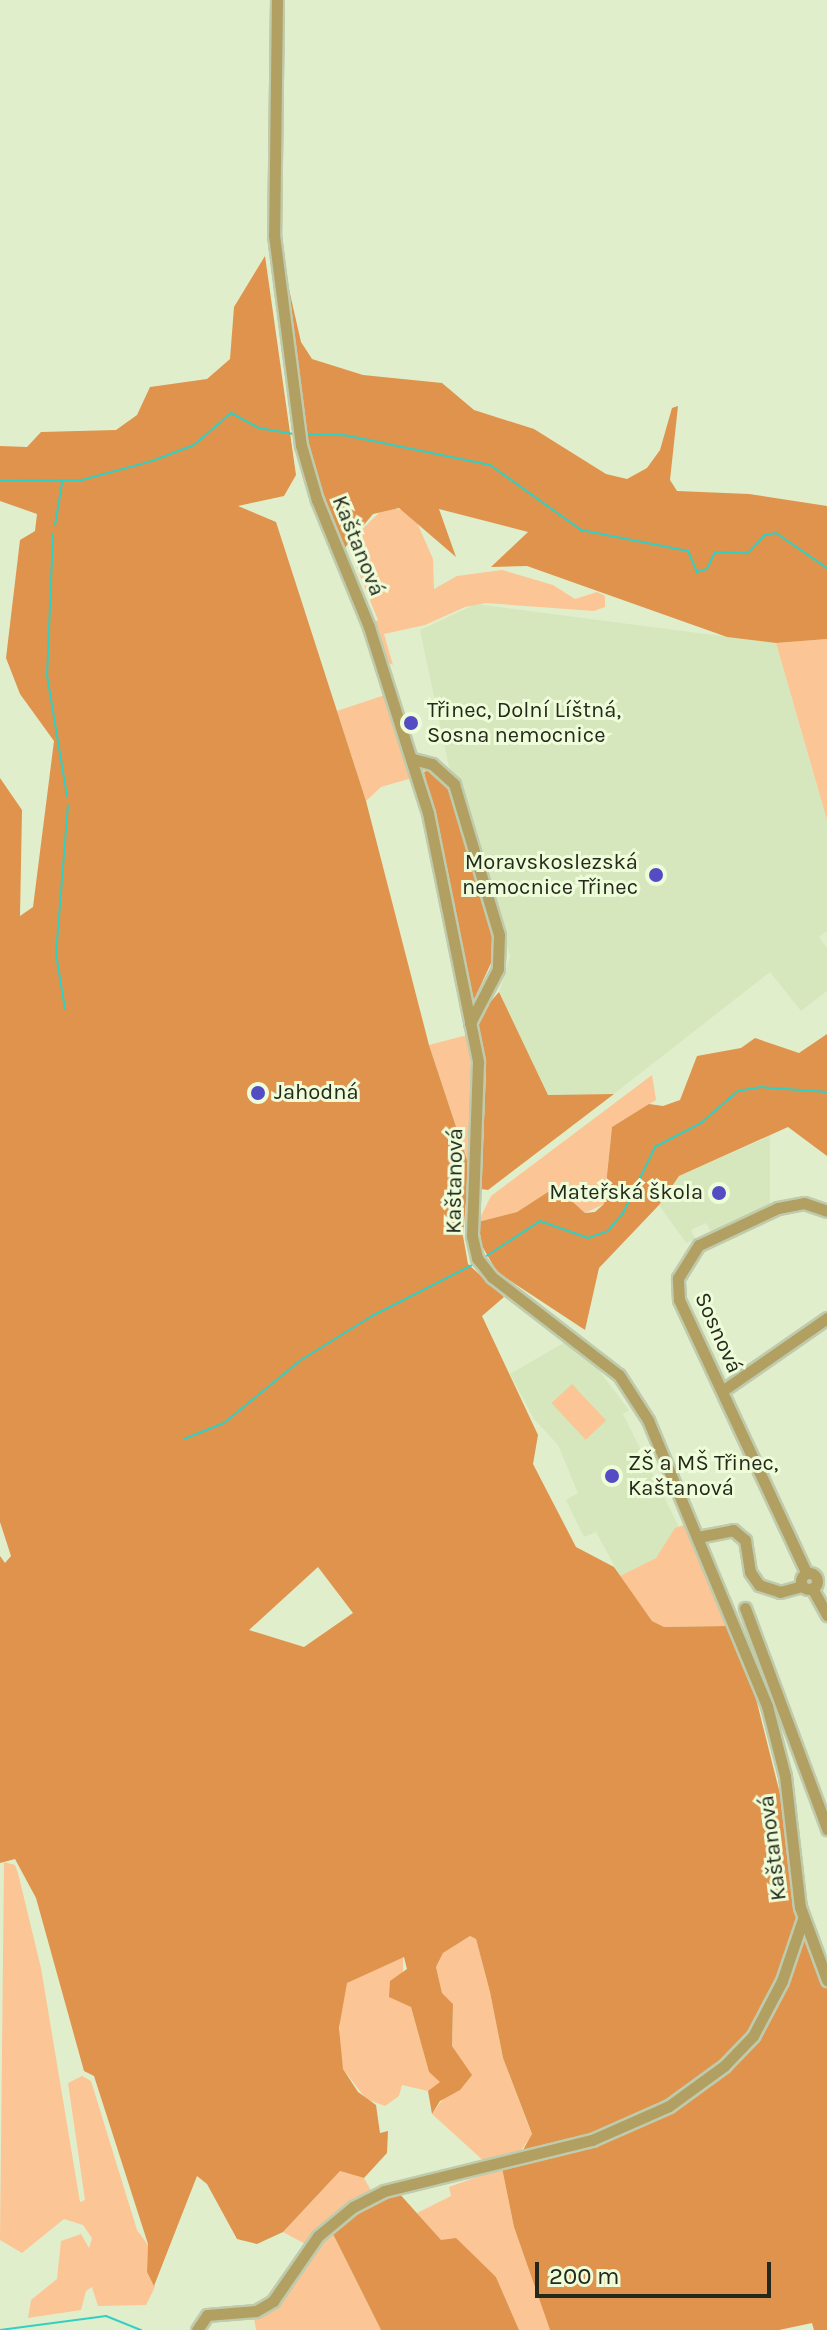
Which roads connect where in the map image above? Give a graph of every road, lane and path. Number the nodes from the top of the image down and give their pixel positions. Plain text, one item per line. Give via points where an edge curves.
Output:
1 (277, 0) edge
2 (413, 759) junction
3 (470, 1023) junction
4 (827, 1211) edge
5 (827, 1318) edge
6 (722, 1391) junction
7 (698, 1537) junction
8 (827, 1568) edge
9 (811, 1573) junction
10 (807, 1587) junction
11 (745, 1608) dead end
12 (827, 1615) edge
13 (827, 1829) edge
14 (804, 1917) junction
15 (827, 1980) edge
16 (197, 2330) edge

1 - 2 street, Kaštanová via 274,235 301,445
2 - 3 street, Kaštanová
2 - 3 street via 432,764 454,784 499,935 498,969
3 - 7 street, Kaštanová via 478,1062 472,1236 477,1258 500,1284 593,1350 634,1393
4 - 6 street, Sosnová via 804,1203 778,1208 687,1256 678,1278 679,1300
5 - 6 street, Sosnová
6 - 9 street, Sosnová
7 - 10 street via 720,1528 733,1530 745,1540 750,1572 759,1585 777,1592
7 - 14 street, Kaštanová via 767,1706 785,1776
8 - 9 street
9 - 10 street
10 - 12 street
11 - 13 street
14 - 15 street, Kaštanová
14 - 16 street via 782,1981 753,2036 724,2066 669,2106 592,2140 384,2191 353,2207 318,2236 273,2301 256,2311 207,2315

